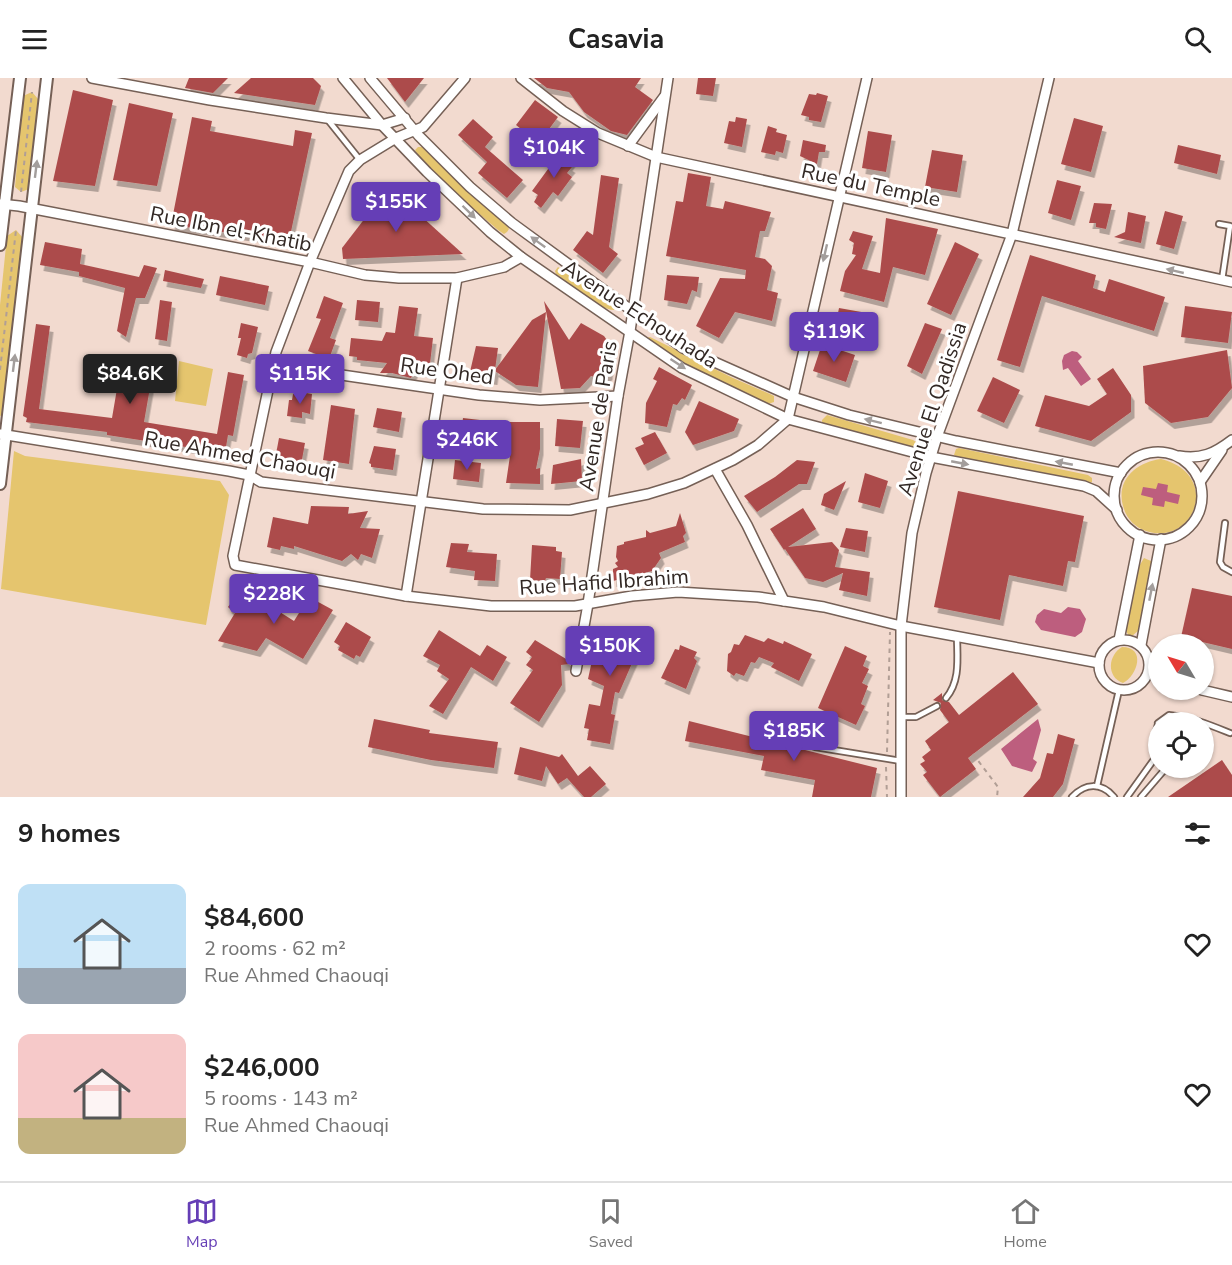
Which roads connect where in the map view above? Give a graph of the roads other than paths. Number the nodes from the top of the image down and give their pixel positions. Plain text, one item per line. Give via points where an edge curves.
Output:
1 (20, 78) edge
2 (47, 78) edge
3 (92, 78) edge
4 (343, 78) edge
5 (370, 78) edge
6 (465, 78) edge
7 (521, 78) edge
8 (668, 78) edge
9 (867, 78) edge
10 (1049, 78) edge
11 (665, 95) junction
12 (326, 118) junction
13 (405, 118) junction
14 (382, 125) junction
15 (416, 131) junction
16 (396, 138) junction
17 (628, 146) junction
18 (656, 157) junction
19 (360, 160) junction
20 (838, 196) junction
21 (2, 204) edge
22 (32, 209) junction
23 (1219, 224) dead end
24 (1231, 226) edge
25 (1012, 234) junction
26 (0, 245) edge
27 (520, 257) junction
28 (310, 262) junction
29 (457, 278) junction
30 (1222, 280) junction
31 (1232, 282) edge
32 (633, 310) junction
33 (630, 331) junction
34 (273, 365) junction
35 (439, 388) junction
36 (618, 396) junction
37 (793, 397) junction
38 (788, 419) junction
39 (3, 434) edge
40 (937, 437) junction
41 (1231, 441) edge
42 (1177, 456) junction
43 (931, 457) junction
44 (715, 469) junction
45 (1121, 473) junction
46 (249, 475) junction
47 (1200, 482) junction
48 (0, 484) edge
49 (420, 502) junction
50 (602, 504) junction
51 (1117, 510) junction
52 (1225, 523) dead end
53 (1140, 535) junction
54 (1161, 539) junction
55 (1232, 572) edge
56 (406, 596) junction
57 (784, 601) junction
58 (588, 604) junction
59 (901, 626) junction
60 (957, 635) junction
61 (1119, 640) junction
62 (1140, 645) junction
63 (1148, 657) edge
64 (1099, 663) junction
65 (576, 671) dead end
66 (1148, 675) edge
67 (1119, 690) junction
68 (1214, 693) edge
69 (1232, 697) edge
70 (946, 698) dead end
71 (937, 706) dead end
72 (902, 717) junction
73 (1214, 727) edge
74 (1230, 733) dead end
75 (815, 747) dead end
76 (901, 760) junction
77 (1148, 765) edge
78 (1157, 778) edge
79 (1097, 786) junction
80 (901, 797) edge
81 (1072, 797) edge
82 (1114, 797) edge
83 (1127, 797) edge
84 (1141, 797) edge

1 - 21 street
22 -> 2 street
3 - 12 street
4 - 14 street, Avenue Echouhada
5 - 13 street, Avenue Echouhada
6 - 15 street
7 - 17 street, Rue du Temple via 580,123
8 - 11 street, Avenue de Paris
9 - 20 street
10 - 25 street, Avenue El Qadissia
11 - 17 street, Avenue de Paris
11 - 18 street, Avenue de Paris
12 - 14 street
12 - 19 lane
13 - 14 street
13 - 15 street, Avenue Echouhada
14 - 16 street, Avenue Echouhada
15 - 16 street
32 -> 15 street, Avenue Echouhada via 512,223 470,187
16 - 19 street
16 -> 27 street, Avenue Echouhada via 462,206
17 - 18 street, Rue du Temple
18 - 20 street, Rue du Temple
18 - 32 street, Avenue de Paris
19 - 28 street via 349,171
20 - 25 street, Rue du Temple
20 -> 37 street
21 - 22 street, Rue Ibn el-Khatib
21 - 26 street
22 - 28 street, Rue Ibn el-Khatib
39 -> 22 street
23 - 24 lane
24 - 30 lane
30 -> 25 street, Rue du Temple
25 - 40 street, Avenue El Qadissia
27 - 29 street, Rue Ibn el-Khatib via 504,267
27 - 33 street, Avenue Echouhada
28 - 29 street, Rue Ibn el-Khatib via 365,275
28 - 34 street
29 - 35 street
30 - 31 street, Rue du Temple
32 - 33 street, Avenue de Paris
32 - 37 street, Avenue Echouhada via 683,348
33 - 36 street, Avenue de Paris
33 -> 38 street, Avenue Echouhada via 682,368
34 - 35 street, Rue Ohed
34 - 46 street
35 - 36 street, Rue Ohed via 540,400
35 - 49 street
36 - 50 street, Avenue de Paris
37 - 38 street
40 -> 37 street, Avenue Echouhada
38 - 43 street, Avenue Echouhada
38 - 44 street, Rue Ahmed Chaouqi via 758,445
39 - 46 street, Rue Ahmed Chaouqi
39 - 48 street
40 - 43 street, Avenue El Qadissia
45 -> 40 street, Avenue Echouhada
41 - 42 street via 1201,457
41 - 47 street
42 - 45 street via 1163,452 1146,454 1133,460
42 - 47 street via 1192,468
43 -> 51 street, Avenue Echouhada via 1084,486 1096,491
43 - 59 street, Avenue El Qadissia via 912,533
44 - 50 street, Rue Ahmed Chaouqi via 670,488
44 - 57 street
45 - 51 street via 1115,491
46 - 49 street, Rue Ahmed Chaouqi via 261,482
46 - 56 street, Rue Hafid Ibrahim via 232,556 235,565
47 - 54 street via 1202,500 1195,519 1180,533
49 - 50 street, Rue Ahmed Chaouqi via 493,510 570,510
49 - 56 street
50 - 58 street, Avenue de Paris
51 - 53 street via 1127,526
52 - 55 lane via 1220,562
53 - 54 street
53 - 61 street
62 -> 54 street
56 - 58 street, Rue Hafid Ibrahim via 491,606
57 - 58 street, Rue Hafid Ibrahim via 678,592
57 - 59 street, Rue Hafid Ibrahim
58 - 65 street, Avenue de Paris
59 - 60 street, Rue Hafid Ibrahim
59 - 72 street, Avenue El Qadissia
60 - 64 street, Rue Hafid Ibrahim
60 - 70 lane via 956,680
61 - 62 street
61 - 64 street via 1105,649
62 - 63 street
64 - 67 street via 1103,679
66 - 67 street via 1137,687
67 - 79 lane
68 - 69 street
71 - 72 lane via 916,717
72 - 76 street, Avenue El Qadissia
73 - 74 lane
75 - 76 lane
76 - 80 street, Avenue El Qadissia
77 - 83 lane
78 - 84 lane
79 - 81 lane via 1088,786
79 - 82 lane

